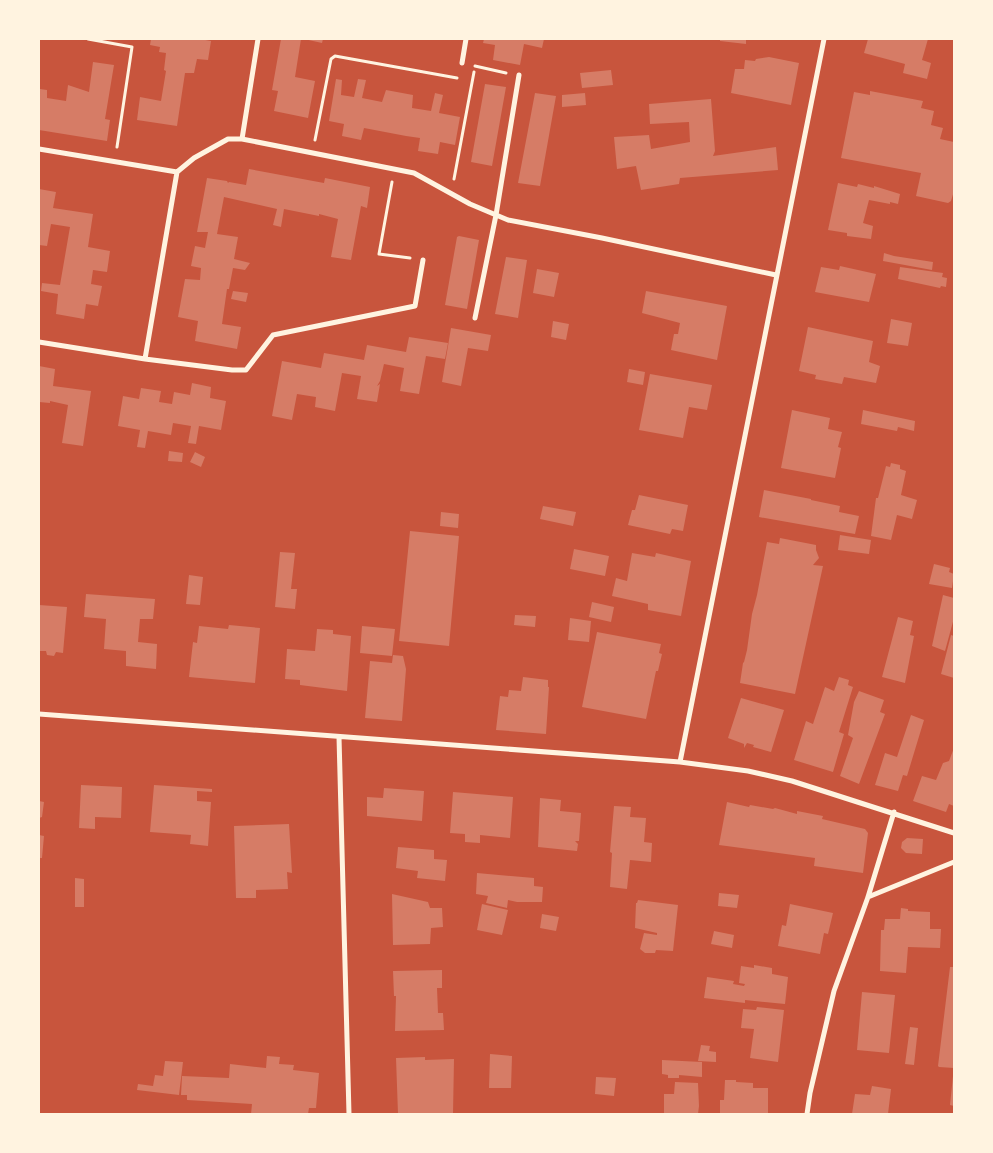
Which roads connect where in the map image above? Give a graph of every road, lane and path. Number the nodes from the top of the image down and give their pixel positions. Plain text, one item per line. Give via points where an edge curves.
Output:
1 (88, 39) edge
2 (466, 39) edge
3 (824, 39) edge
4 (258, 41) edge
5 (462, 63) junction
6 (476, 66) junction
7 (518, 75) joint
8 (242, 139) junction
9 (39, 150) edge
10 (312, 153) junction
11 (115, 162) junction
12 (394, 169) junction
13 (177, 172) junction
14 (451, 193) junction
15 (496, 215) junction
16 (423, 260) joint
17 (776, 275) junction
18 (475, 318) dead end
19 (39, 342) edge
20 (145, 360) junction
21 (39, 714) edge
22 (339, 737) junction
23 (680, 762) junction
24 (894, 812) junction
25 (954, 833) edge
26 (954, 862) edge
27 (868, 897) junction
28 (349, 1114) edge
29 (807, 1114) edge

1 - 11 path via 132,47
2 - 5 street
3 - 17 street
4 - 8 street
5 - 6 path
5 - 10 path via 459,78 335,56 331,59
6 - 7 path
6 - 14 path
7 - 15 street
8 - 10 street
8 - 13 street via 228,140 194,158
9 - 11 street
10 - 12 street
11 - 13 street
12 - 14 street via 414,173
12 - 16 path via 379,254
13 - 20 street
14 - 15 street
15 - 17 street
15 - 18 street
16 - 20 street via 414,306 273,335 246,370
17 - 23 street
19 - 20 street
21 - 22 street
22 - 23 street
22 - 28 street
23 - 24 street via 792,781
24 - 25 street
24 - 27 street
26 - 27 street
27 - 29 street via 834,991

